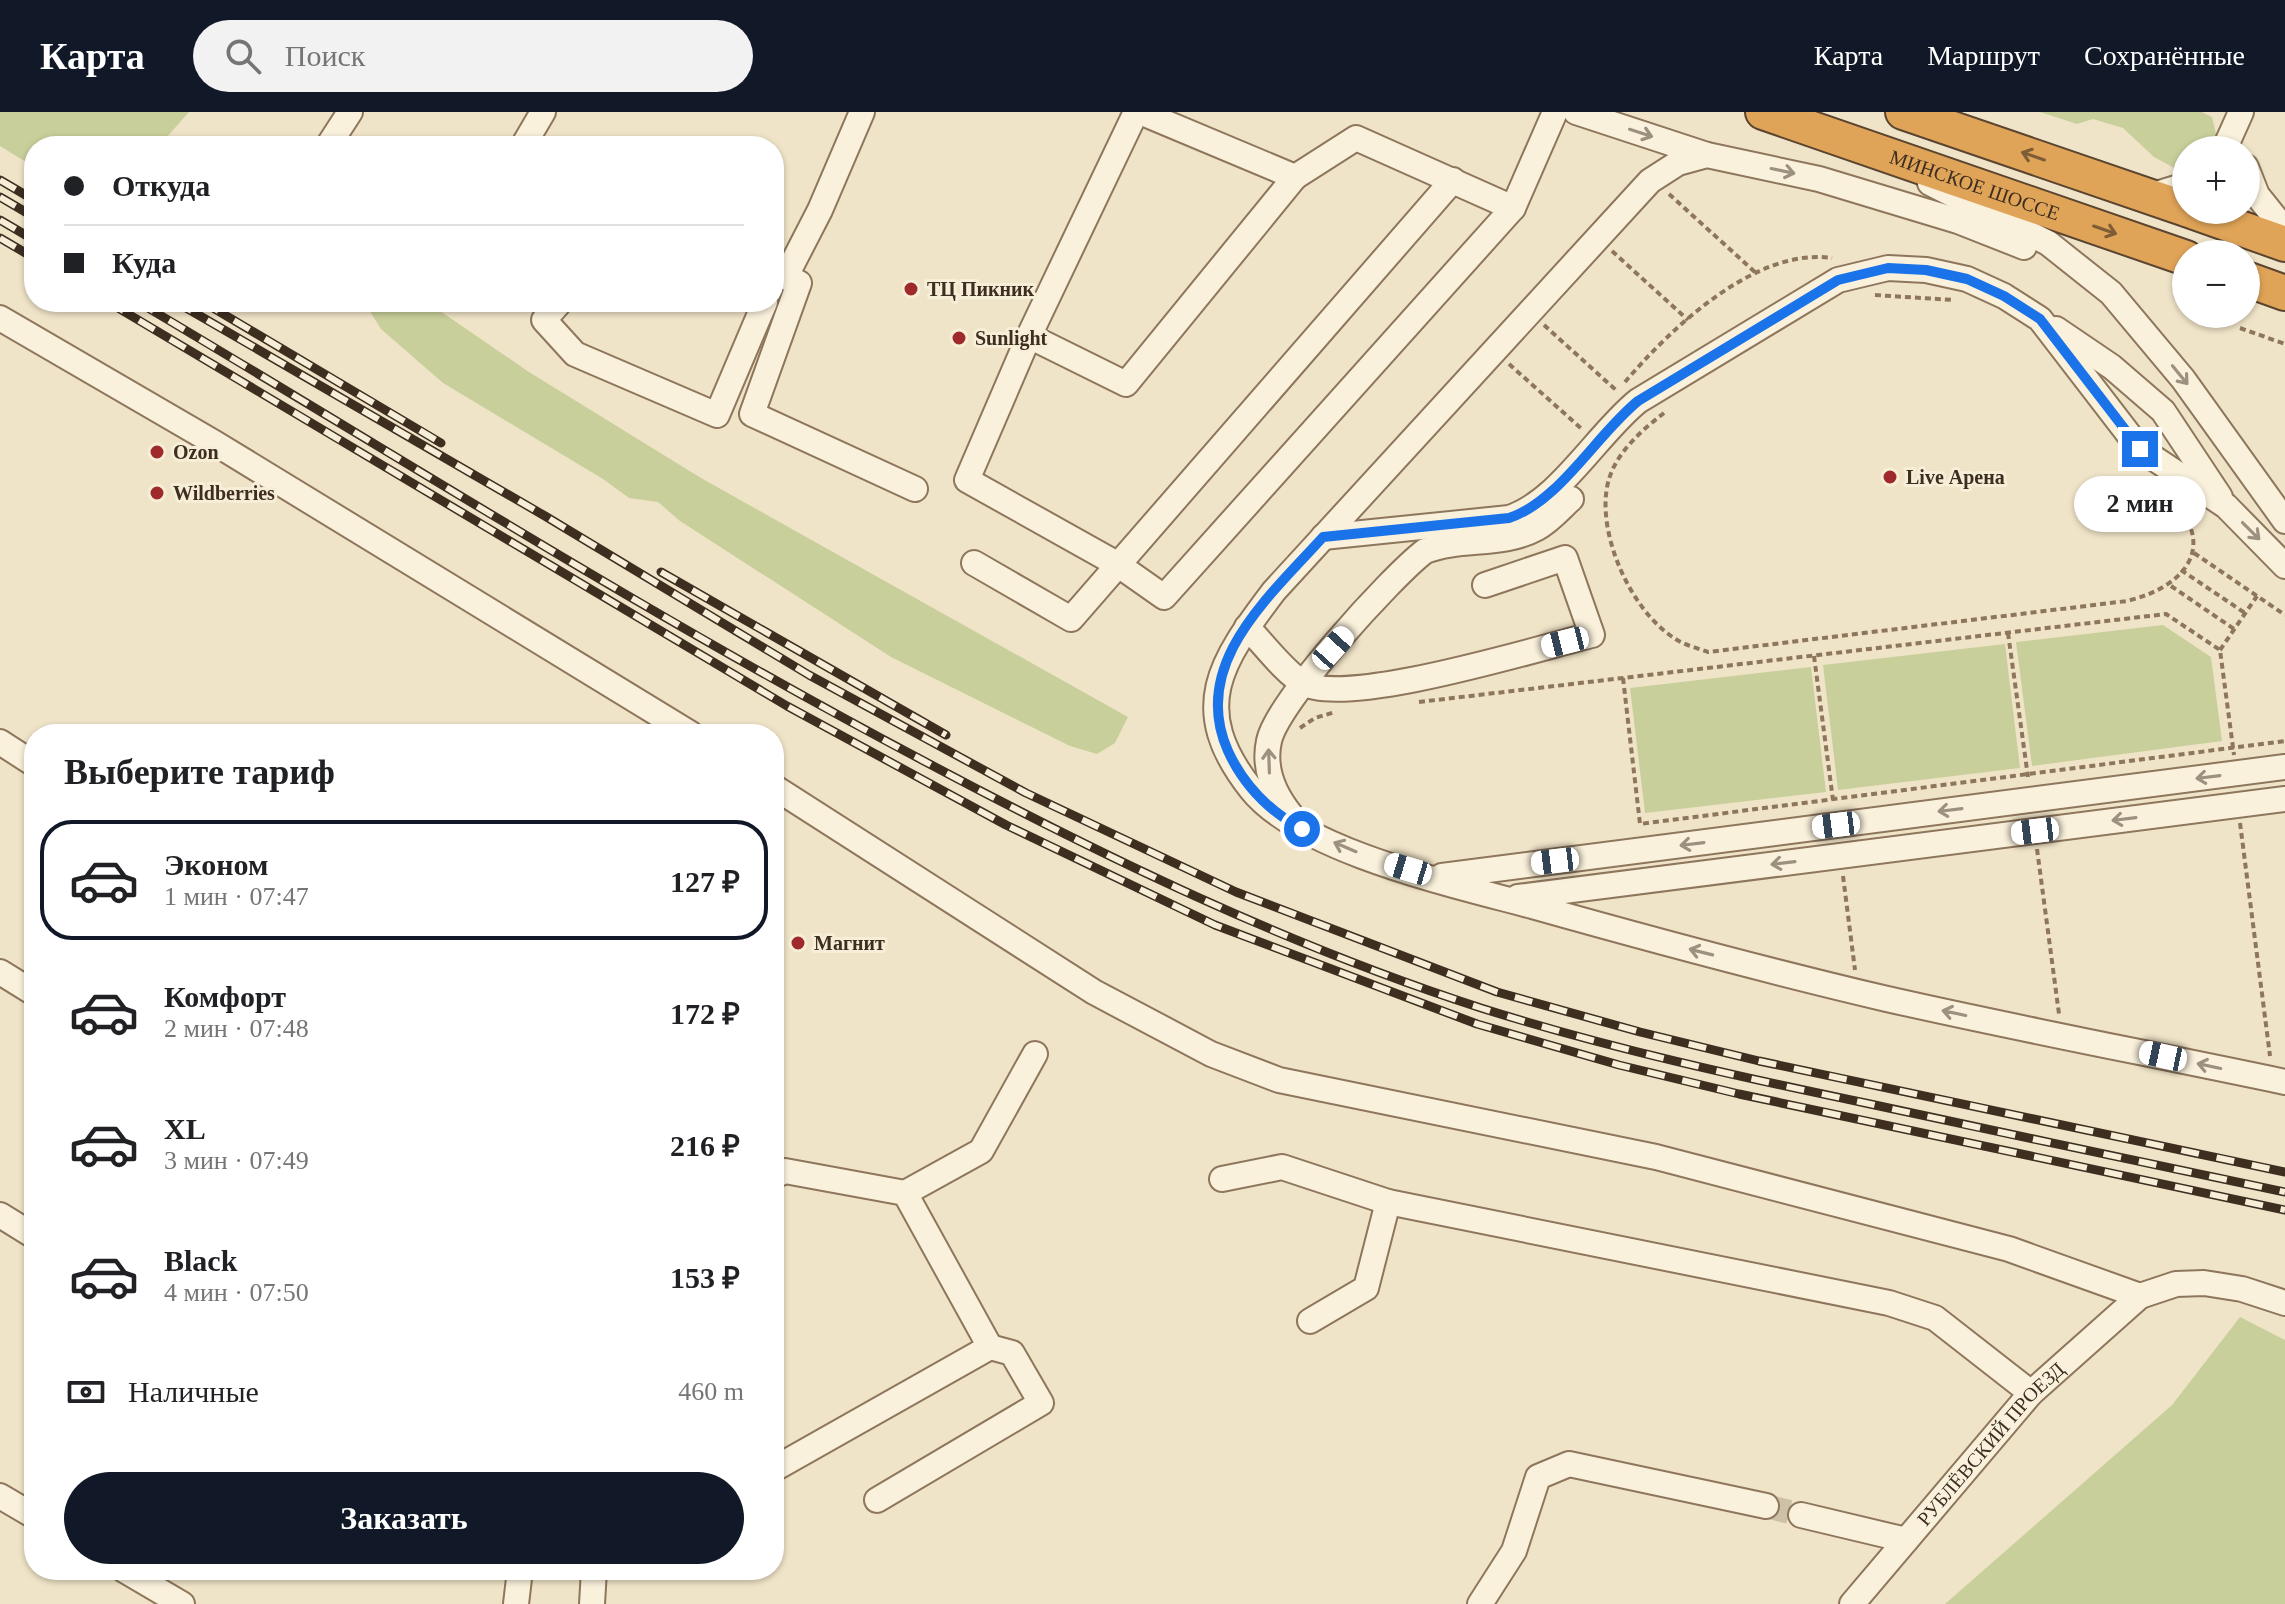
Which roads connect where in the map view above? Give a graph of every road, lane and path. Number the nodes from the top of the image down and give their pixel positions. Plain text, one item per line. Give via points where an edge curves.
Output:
1 (350, 112) edge
2 (543, 112) edge
3 (862, 112) edge
4 (1138, 112) edge
5 (1555, 112) edge
6 (1576, 112) edge
7 (1763, 112) edge
8 (1903, 112) edge
9 (2242, 112) edge
10 (1819, 131) junction
11 (341, 136) edge
12 (529, 136) edge
13 (2231, 136) edge
14 (2244, 136) edge
15 (1707, 155) junction
16 (1295, 177) junction
17 (1453, 180) junction
18 (2172, 189) edge
19 (1664, 190) dead end
20 (2150, 196) junction
21 (2260, 199) edge
22 (2172, 204) edge
23 (1513, 208) junction
24 (2227, 224) edge
25 (2285, 230) edge
26 (2285, 244) edge
27 (1611, 249) dead end
28 (2172, 253) edge
29 (1829, 258) dead end
30 (784, 266) edge
31 (1756, 273) junction
32 (784, 277) edge
33 (2260, 284) edge
34 (2285, 293) edge
35 (1870, 295) dead end
36 (1965, 303) dead end
37 (551, 312) edge
38 (761, 312) edge
39 (0, 318) edge
40 (2040, 319) junction
41 (1688, 320) junction
42 (1542, 324) dead end
43 (2240, 328) dead end
44 (2145, 334) junction
45 (1029, 336) junction
46 (2285, 344) edge
47 (1508, 362) dead end
48 (1617, 391) junction
49 (1609, 401) dead end
50 (1670, 407) dead end
51 (1591, 421) dead end
52 (2158, 486) dead end
53 (915, 489) dead end
54 (1571, 499) dead end
55 (2226, 506) junction
56 (2285, 521) edge
57 (1323, 537) junction
58 (2194, 553) junction
59 (974, 563) dead end
60 (1117, 564) junction
61 (2285, 566) edge
62 (2181, 570) junction
63 (1485, 585) dead end
64 (2171, 586) junction
65 (2257, 596) junction
66 (2245, 613) junction
67 (2285, 615) edge
68 (1247, 627) junction
69 (2234, 629) junction
70 (2008, 633) junction
71 (2220, 650) junction
72 (1814, 656) junction
73 (1623, 678) junction
74 (1303, 683) junction
75 (1410, 703) dead end
76 (1340, 711) dead end
77 (675, 724) edge
78 (1291, 738) dead end
79 (2285, 741) edge
80 (0, 742) edge
81 (2233, 748) junction
82 (24, 758) edge
83 (2285, 767) edge
84 (2236, 773) junction
85 (2027, 774) junction
86 (784, 793) edge
87 (2285, 799) edge
88 (1833, 800) junction
89 (2031, 800) junction
90 (2240, 804) junction
91 (1836, 825) junction
92 (1302, 829) junction
93 (2035, 831) junction
94 (1840, 856) junction
95 (1433, 877) junction
96 (1505, 899) junction
97 (1855, 970) dead end
98 (0, 972) edge
99 (24, 987) edge
100 (2059, 1014) dead end
101 (1035, 1054) dead end
102 (2270, 1059) dead end
103 (2285, 1082) edge
104 (784, 1171) edge
105 (1222, 1179) dead end
106 (905, 1193) junction
107 (1388, 1202) junction
108 (0, 1215) edge
109 (24, 1230) edge
110 (2140, 1296) junction
111 (2285, 1303) edge
112 (1310, 1321) dead end
113 (990, 1347) junction
114 (2031, 1393) junction
115 (784, 1463) edge
116 (0, 1496) edge
117 (877, 1500) dead end
118 (1766, 1506) tunnel mouth
119 (24, 1510) edge
120 (1801, 1515) tunnel mouth
121 (1906, 1540) junction
122 (141, 1580) edge
123 (519, 1580) edge
124 (593, 1580) edge
125 (182, 1604) edge
126 (516, 1604) edge
127 (592, 1604) edge
128 (1480, 1604) edge
129 (1852, 1604) edge

1 - 11 street
2 - 12 street
3 - 30 street via 820,210
4 - 16 street
4 - 45 street
5 - 23 street
6 -> 15 street
7 - 10 highway, МИНСКОЕ ШОССЕ
20 -> 8 highway
9 - 13 street
9 - 14 street
10 -> 28 highway, МИНСКОЕ ШОССЕ
10 - 44 street via 2048,243 2111,293
15 -> 44 street via 1819,179 2034,250 2080,279
15 - 57 street via 1678,163 1650,181
16 - 17 street via 1356,138
16 - 45 street via 1126,384
17 - 23 street
17 - 60 street
18 - 20 street
19 - 31 path
20 - 22 highway
21 - 25 street
23 - 60 street via 1164,597
24 - 26 highway
27 - 41 path
29 - 31 path via 1798,258
31 - 41 path
32 - 53 street via 799,283 752,414
33 - 34 highway
35 - 36 path
37 - 38 street via 544,320 575,354 717,415
39 - 77 street
40 - 55 street via 2140,449
40 - 55 street via 2112,367 2163,411
40 - 57 street via 1967,279 1926,270 1863,272 1838,280 1638,401 1541,502 1524,513
41 - 48 path
42 - 48 path
43 - 46 path
44 -> 56 street
45 - 60 street via 967,480
47 - 51 path via 1583,430
48 - 49 path
50 - 64 path via 1622,454 1609,477 1605,515 1616,559 1638,599 1663,629 1690,646 1708,652 2127,601
52 - 58 path via 2188,522
54 - 74 street via 1547,522 1521,535 1425,551
55 -> 61 street
57 - 68 street
58 - 62 path
58 - 65 path
59 - 60 street via 1071,619
62 - 64 path
62 - 66 path
63 - 74 street via 1565,558 1592,635 1403,682 1335,690
64 - 69 path
65 - 66 path
65 - 67 path
66 - 69 path
68 - 74 street
68 - 92 street via 1219,675 1220,734 1251,790 1277,815
69 - 71 path
70 - 71 path via 2166,614
70 - 72 path
70 - 85 path
71 - 81 path
72 - 73 path
72 - 88 path
73 - 75 path
73 - 88 path via 1640,824
92 -> 74 street via 1278,796 1268,761 1275,727
76 - 78 path via 1315,718
79 - 81 path
80 - 82 street
81 - 84 path
81 - 85 path
83 - 84 street
84 -> 89 street
85 - 88 path
85 - 89 path
86 - 110 street via 1094,992 1211,1054 1279,1080 1656,1157 2009,1249
87 - 90 street
88 - 91 path
89 -> 91 street
90 -> 93 street
90 - 102 path
91 -> 95 street
95 -> 92 street
93 - 94 street
93 - 100 path
94 -> 96 street
94 - 97 path
95 - 96 street
103 -> 96 street via 1888,999
98 - 99 street
101 - 106 street via 981,1151
104 - 106 street
105 - 107 street via 1282,1167
106 - 113 street
107 - 112 street via 1366,1288
107 - 114 street via 1889,1303 1935,1318
108 - 109 street
110 - 111 street via 2176,1284 2204,1283
110 - 114 street, РУБЛЁВСКИЙ ПРОЕЗД
113 - 115 street
113 - 117 street via 1012,1353 1041,1403
114 - 121 street, РУБЛЁВСКИЙ ПРОЕЗД
116 - 119 street
118 - 128 street via 1569,1464 1538,1477 1514,1551
120 - 121 street
121 - 129 street, РУБЛЁВСКИЙ ПРОЕЗД
122 - 125 street
123 - 126 street
124 - 127 street

